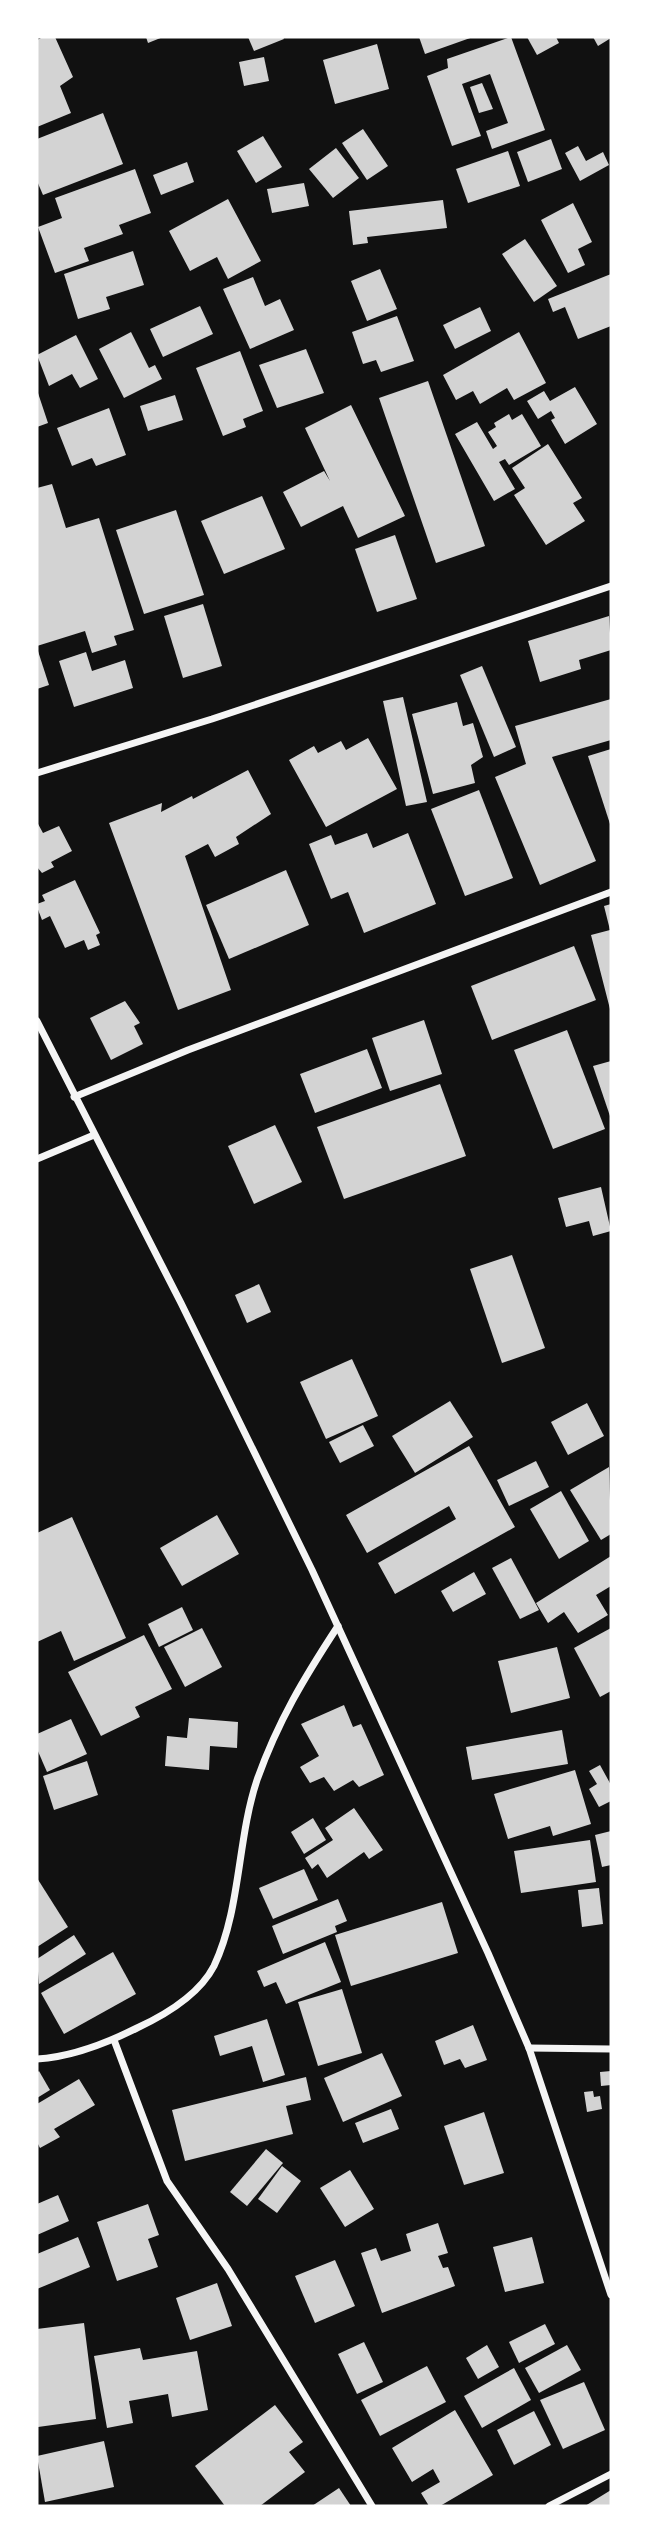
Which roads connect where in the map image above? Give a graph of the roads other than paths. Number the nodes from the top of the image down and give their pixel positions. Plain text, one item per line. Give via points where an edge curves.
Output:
1 (611, 586) edge
2 (37, 773) edge
3 (611, 892) edge
4 (37, 1021) edge
5 (75, 1097) junction
6 (94, 1135) junction
7 (37, 1159) edge
8 (338, 1626) junction
9 (114, 2040) junction
10 (529, 2048) junction
11 (611, 2049) edge
12 (37, 2059) edge
13 (611, 2295) edge
14 (611, 2474) edge
15 (372, 2506) edge
16 (549, 2506) edge

1 - 2 street
3 - 5 street via 188,1050
4 - 5 street
5 - 6 street
6 - 7 street
6 - 8 street
8 - 9 street via 292,1695 258,1779 214,1966 196,1989 165,2015
8 - 10 street
9 - 12 street via 62,2057
9 - 15 street via 167,2181 228,2269
10 - 11 street
10 - 13 street
14 - 16 street

